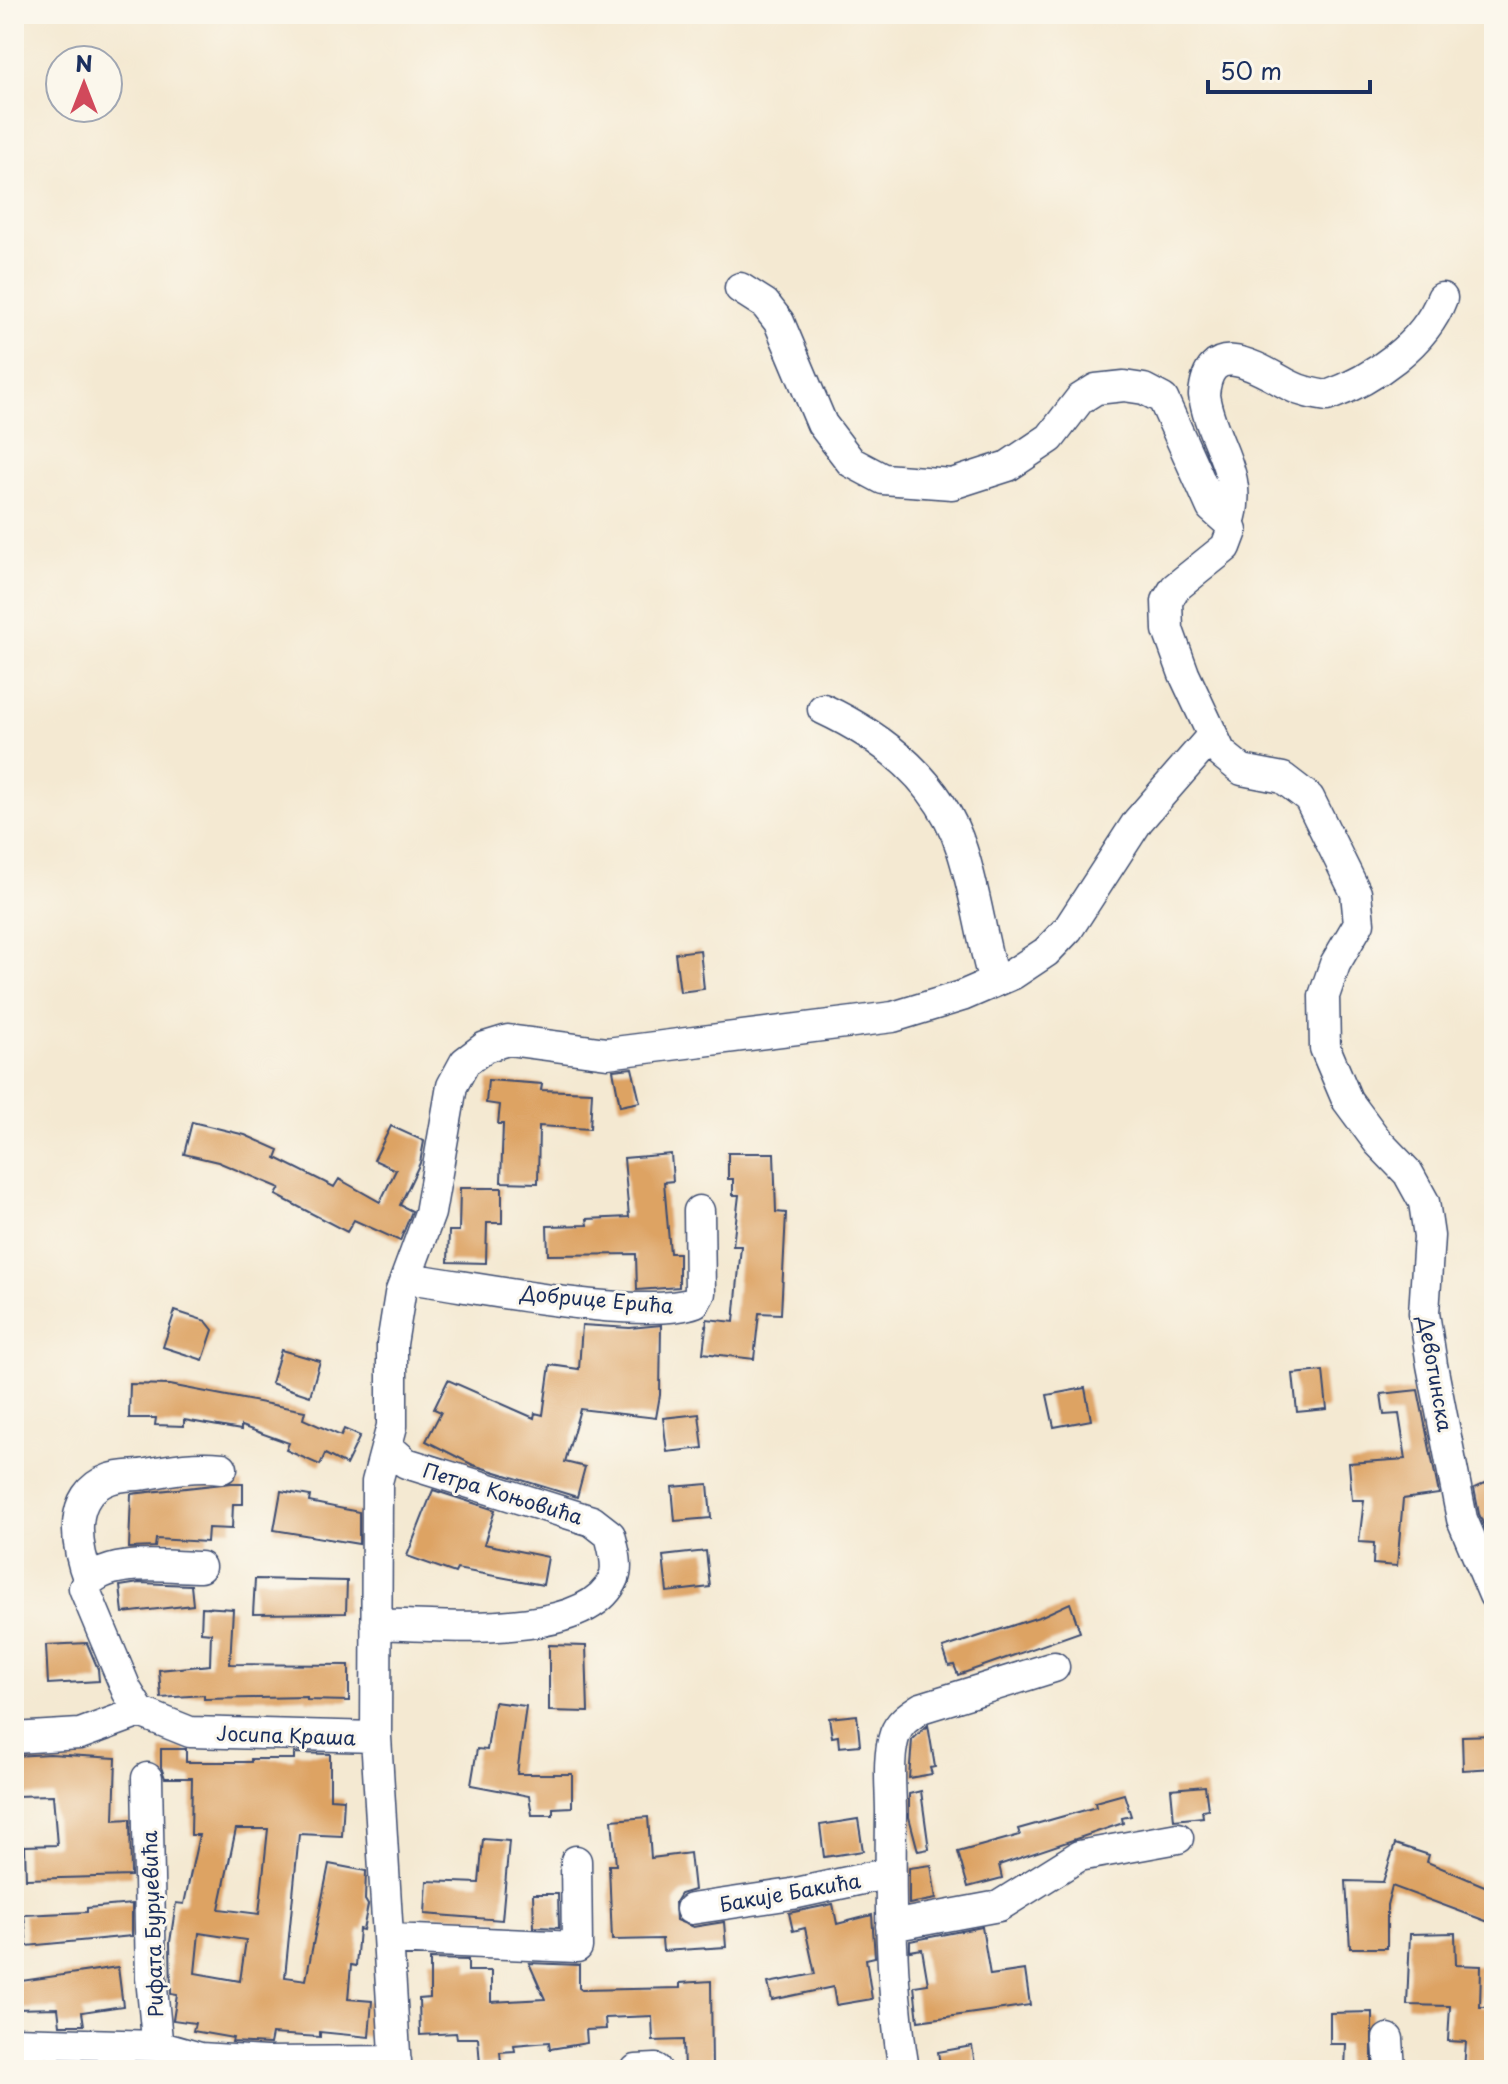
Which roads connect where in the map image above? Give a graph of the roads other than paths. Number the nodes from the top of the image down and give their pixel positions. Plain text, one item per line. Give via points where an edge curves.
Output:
1 (740, 288) dead end
2 (1442, 298) dead end
3 (1229, 523) junction
4 (823, 709) dead end
5 (1212, 736) junction
6 (994, 982) junction
7 (699, 1211) dead end
8 (407, 1278) junction
9 (388, 1447) junction
10 (222, 1468) dead end
11 (200, 1567) dead end
12 (89, 1581) junction
13 (1494, 1595) edge
14 (376, 1624) junction
15 (1054, 1667) dead end
16 (140, 1712) junction
17 (376, 1737) junction
18 (14, 1738) edge
19 (147, 1778) dead end
20 (1178, 1838) dead end
21 (576, 1861) dead end
22 (890, 1873) junction
23 (691, 1909) dead end
24 (891, 1926) junction
25 (391, 1939) junction
26 (1388, 2039) dead end
27 (14, 2042) edge
28 (159, 2058) edge
29 (396, 2065) edge
30 (656, 2069) edge
31 (636, 2070) edge
32 (904, 2070) edge
33 (1390, 2070) edge

1 - 3 street via 773,312 822,424 851,462 870,475 920,484 971,480 1038,448 1088,393 1124,386 1163,399 1212,508
2 - 3 street, Девотинска via 1423,332 1396,356 1327,396 1301,391 1250,362 1235,360 1216,368 1204,395 1233,477
3 - 5 street, Девотинска via 1226,547 1175,588 1165,614
4 - 6 street via 882,742 937,798 962,848
5 - 6 street via 1138,821 1058,941 1030,964
5 - 13 street, Девотинска via 1231,763 1283,778 1309,798 1356,893 1359,923 1328,980 1322,1030 1347,1100 1417,1187 1428,1219 1424,1304 1432,1365 1462,1519
6 - 8 street via 893,1017 607,1053 508,1040 476,1053 452,1086 430,1213
7 - 8 street, Добрице Ерића via 700,1293 695,1302 682,1307 610,1305
8 - 9 street via 392,1344
9 - 14 street via 377,1482
9 - 14 street, Петра Коњовића via 406,1463 592,1521 610,1535 615,1575 586,1609 557,1619 454,1626
10 - 12 street via 112,1478 90,1489 81,1503 77,1533
11 - 12 street via 124,1568
12 - 16 street via 85,1597
14 - 17 street
15 - 22 street, Бакије Бакића via 921,1708 902,1721 891,1761
16 - 17 street, Јосипа Краша via 190,1732
16 - 18 street via 80,1734
17 - 25 street, Јосипа Краша
19 - 28 street, Рифата Бурџевића via 150,1952
20 - 24 street via 1079,1856 999,1906
21 - 25 street via 577,1947
22 - 23 street, Бакије Бакића
22 - 24 street, Бакије Бакића
24 - 32 street, Бакије Бакића
25 - 29 street, Јосипа Краша
26 - 33 street
27 - 28 street
28 - 29 street
30 - 31 street

